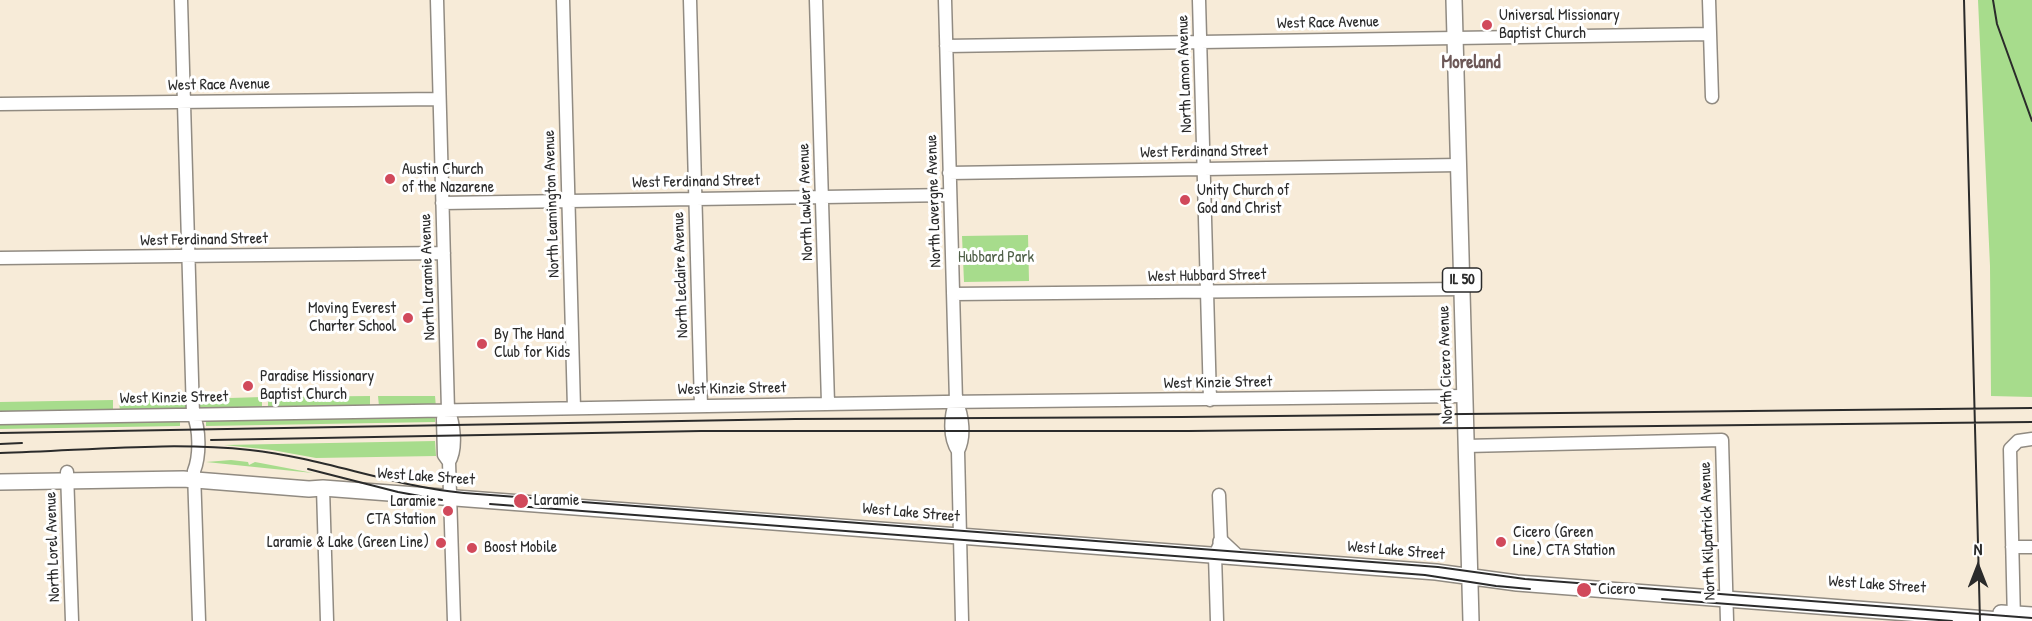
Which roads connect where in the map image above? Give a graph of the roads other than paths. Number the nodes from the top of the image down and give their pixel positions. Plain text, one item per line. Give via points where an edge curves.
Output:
1 (181, 0) edge
2 (436, 0) edge
3 (563, 0) edge
4 (690, 0) edge
5 (816, 0) edge
6 (945, 0) edge
7 (1199, 0) edge
8 (1454, 0) edge
9 (1709, 0) edge
10 (1710, 34) junction
11 (1455, 38) junction
12 (1200, 42) junction
13 (946, 46) junction
14 (1712, 97) dead end
15 (439, 99) junction
16 (184, 102) junction
17 (0, 104) edge
18 (1458, 165) junction
19 (1204, 169) junction
20 (949, 173) junction
21 (950, 195) junction
22 (822, 197) junction
23 (696, 199) junction
24 (568, 201) junction
25 (442, 203) junction
26 (444, 254) junction
27 (189, 256) junction
28 (0, 258) edge
29 (1462, 289) junction
30 (1207, 293) junction
31 (953, 294) junction
32 (1465, 396) junction
33 (1210, 400) junction
34 (956, 401) junction
35 (828, 404) junction
36 (701, 406) junction
37 (574, 408) junction
38 (448, 410) junction
39 (193, 414) junction
40 (0, 418) edge
41 (2032, 440) edge
42 (1466, 446) junction
43 (0, 473) edge
44 (68, 476) junction
45 (194, 476) junction
46 (0, 482) edge
47 (323, 488) junction
48 (1219, 495) dead end
49 (450, 497) junction
50 (903, 531) junction
51 (960, 536) junction
52 (1013, 540) junction
53 (2012, 547) junction
54 (2032, 547) edge
55 (1218, 549) junction
56 (1469, 573) junction
57 (1727, 604) edge
58 (2032, 615) edge
59 (2013, 619) edge
60 (72, 621) edge
61 (199, 621) edge
62 (327, 621) edge
63 (454, 621) edge
64 (962, 621) edge
65 (1217, 621) edge
66 (1471, 621) edge
67 (1923, 621) edge

1 - 16 street
2 - 15 street, North Laramie Avenue
3 - 24 street, North Leamington Avenue
4 - 23 street, North Leclaire Avenue
5 - 22 street, North Lawler Avenue
6 - 13 street, North Lavergne Avenue
7 - 12 street, North Lamon Avenue
8 - 11 main road, North Cicero Avenue / IL 50
9 - 10 street
10 - 11 street, West Race Avenue
10 - 14 street
11 - 12 street, West Race Avenue
11 - 18 main road, North Cicero Avenue / IL 50
12 - 13 street, West Race Avenue
12 - 19 street, North Lamon Avenue
13 - 20 street, North Lavergne Avenue
15 - 16 street, West Race Avenue
15 - 25 street, North Laramie Avenue
16 - 17 street, West Race Avenue
16 - 27 street
18 - 19 street, West Ferdinand Street
18 - 29 main road, North Cicero Avenue / IL 50
19 - 20 street, West Ferdinand Street
19 - 30 street, North Lamon Avenue
20 - 21 street, North Lavergne Avenue
21 - 22 street, West Ferdinand Street
21 - 31 street, North Lavergne Avenue
22 - 23 street, West Ferdinand Street
22 - 35 street, North Lawler Avenue
23 - 24 street, West Ferdinand Street
23 - 36 street, North Leclaire Avenue
24 - 25 street, West Ferdinand Street
24 - 37 street, North Leamington Avenue
25 - 26 street, North Laramie Avenue
26 - 27 street, West Ferdinand Street
26 - 38 street, North Laramie Avenue
27 - 28 street, West Ferdinand Street
27 - 39 street
29 - 30 street, West Hubbard Street
29 - 32 main road, North Cicero Avenue / IL 50
30 - 31 street, West Hubbard Street
30 - 33 street, North Lamon Avenue
31 - 34 street, North Lavergne Avenue
32 - 33 street, West Kinzie Street
32 - 42 main road, North Cicero Avenue / IL 50
33 - 34 street, West Kinzie Street
34 - 35 street, West Kinzie Street
34 - 51 street, North Lavergne Avenue via 961,412 962,443 958,451
35 - 36 street, West Kinzie Street
36 - 37 street, West Kinzie Street
37 - 38 street, West Kinzie Street
38 - 39 street, West Kinzie Street
38 - 49 street, North Laramie Avenue via 452,419 453,456 449,462
39 - 40 street, West Kinzie Street
39 - 45 street via 197,422 198,463
41 - 53 street via 2018,441 2012,445 2010,454
42 - 56 main road, North Cicero Avenue / IL 50
42 - 57 street, North Kilpatrick Avenue via 1722,440
43 - 44 main road, West Lake Street
44 - 45 main road, West Lake Street
44 - 46 main road, West Lake Street
44 - 60 street, North Lorel Avenue
45 - 47 main road, West Lake Street
45 - 61 street
47 - 49 main road, West Lake Street
47 - 62 street
48 - 55 street
49 - 50 main road, West Lake Street
49 - 63 street, North Laramie Avenue
50 - 51 main road, West Lake Street
50 - 51 main road via 914,540
51 - 52 main road, West Lake Street
51 - 52 main road via 1004,530
51 - 64 street, North Lavergne Avenue
52 - 55 main road, West Lake Street
53 - 54 street
53 - 59 street
55 - 56 main road, West Lake Street via 1237,557
55 - 65 street
56 - 57 main road, West Lake Street
56 - 57 main road, West Lake Street via 1496,581
56 - 66 main road, North Cicero Avenue / IL 50
57 - 59 main road, West Lake Street
57 - 67 main road, West Lake Street
58 - 59 main road, West Lake Street

